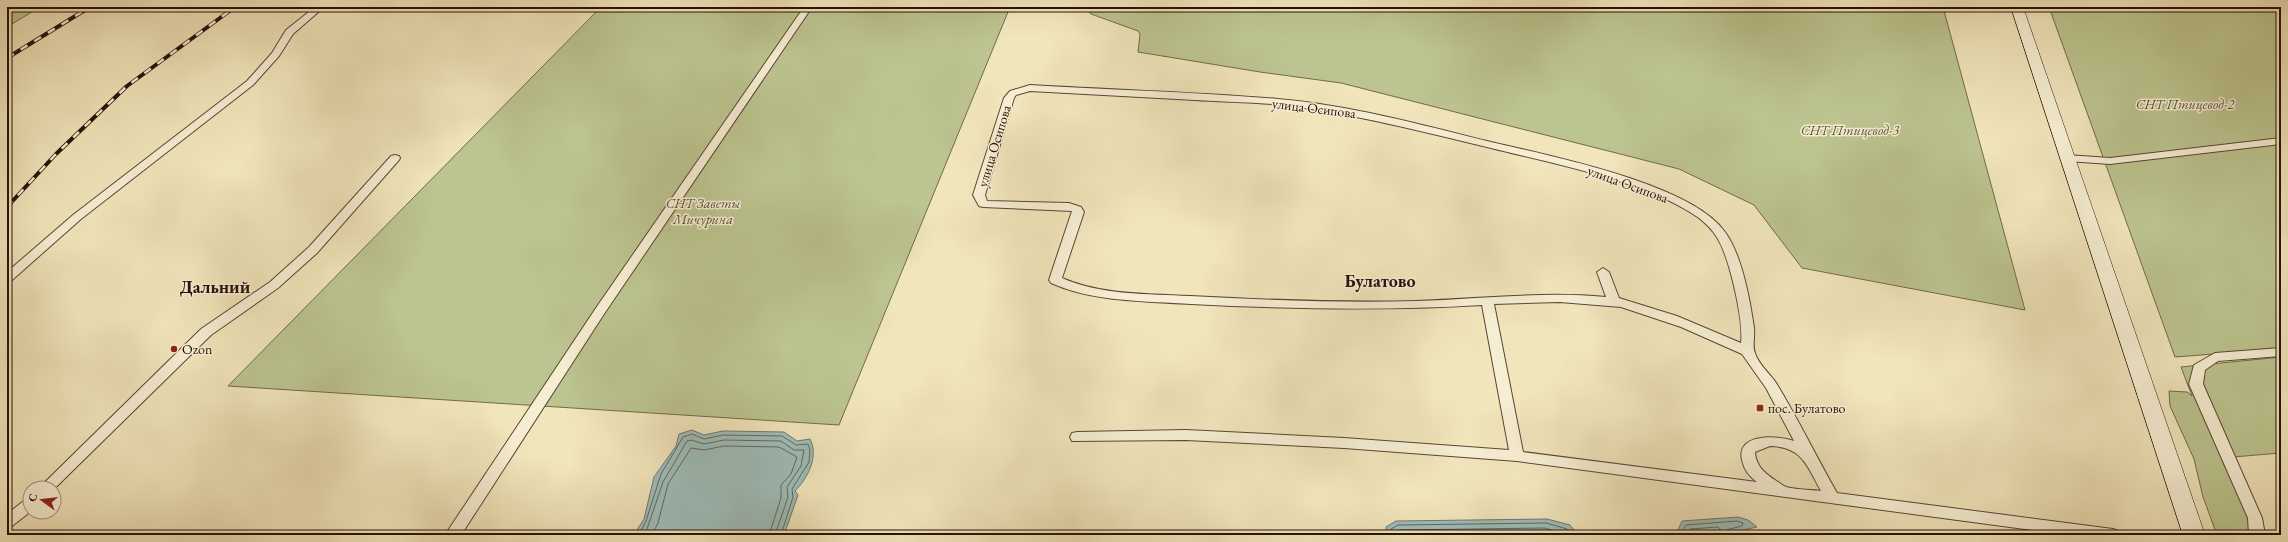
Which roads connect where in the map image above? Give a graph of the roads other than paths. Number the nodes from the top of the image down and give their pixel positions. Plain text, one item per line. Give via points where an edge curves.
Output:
1 (320, 7) edge
2 (808, 7) edge
3 (2018, 7) edge
4 (2281, 141) edge
5 (395, 158) dead end
6 (2068, 158) junction
7 (1603, 272) dead end
8 (7, 278) edge
9 (1487, 301) junction
10 (1614, 301) junction
11 (1748, 352) junction
12 (2281, 352) edge
13 (1077, 437) dead end
14 (1806, 453) junction
15 (1517, 456) junction
16 (54, 480) edge
17 (1781, 490) junction
18 (1832, 498) junction
19 (22, 510) edge
20 (7, 522) edge
21 (454, 535) edge
22 (2113, 535) edge
23 (2194, 535) edge
24 (2257, 535) edge

1 - 8 street via 289,32 276,54 250,83 77,217
2 - 21 street via 600,311
3 - 6 main road
4 - 6 street via 2117,160
5 - 16 street via 313,250 274,285 206,332
6 - 23 main road
7 - 10 street
9 - 10 street, улица Осипова via 1563,297
9 - 11 street, улица Осипова via 1322,306 1112,294 1057,284 1055,280 1077,209 1069,206 988,205 980,201 979,195 1009,98 1013,93 1030,88 1318,106 1376,117 1554,160 1638,185 1687,206 1709,220 1720,231 1730,251 1748,335
9 - 15 street
10 - 11 street, улица Осипова via 1682,321
11 - 14 street, улица Осипова via 1771,385
12 - 24 street via 2215,357 2199,368 2196,384 2255,518
13 - 15 street via 1186,435 1344,443
14 - 17 street via 1777,441 1759,442 1748,450 1748,463 1758,476
14 - 18 street, улица Осипова
15 - 17 street
17 - 18 street
18 - 22 street
19 - 20 street

